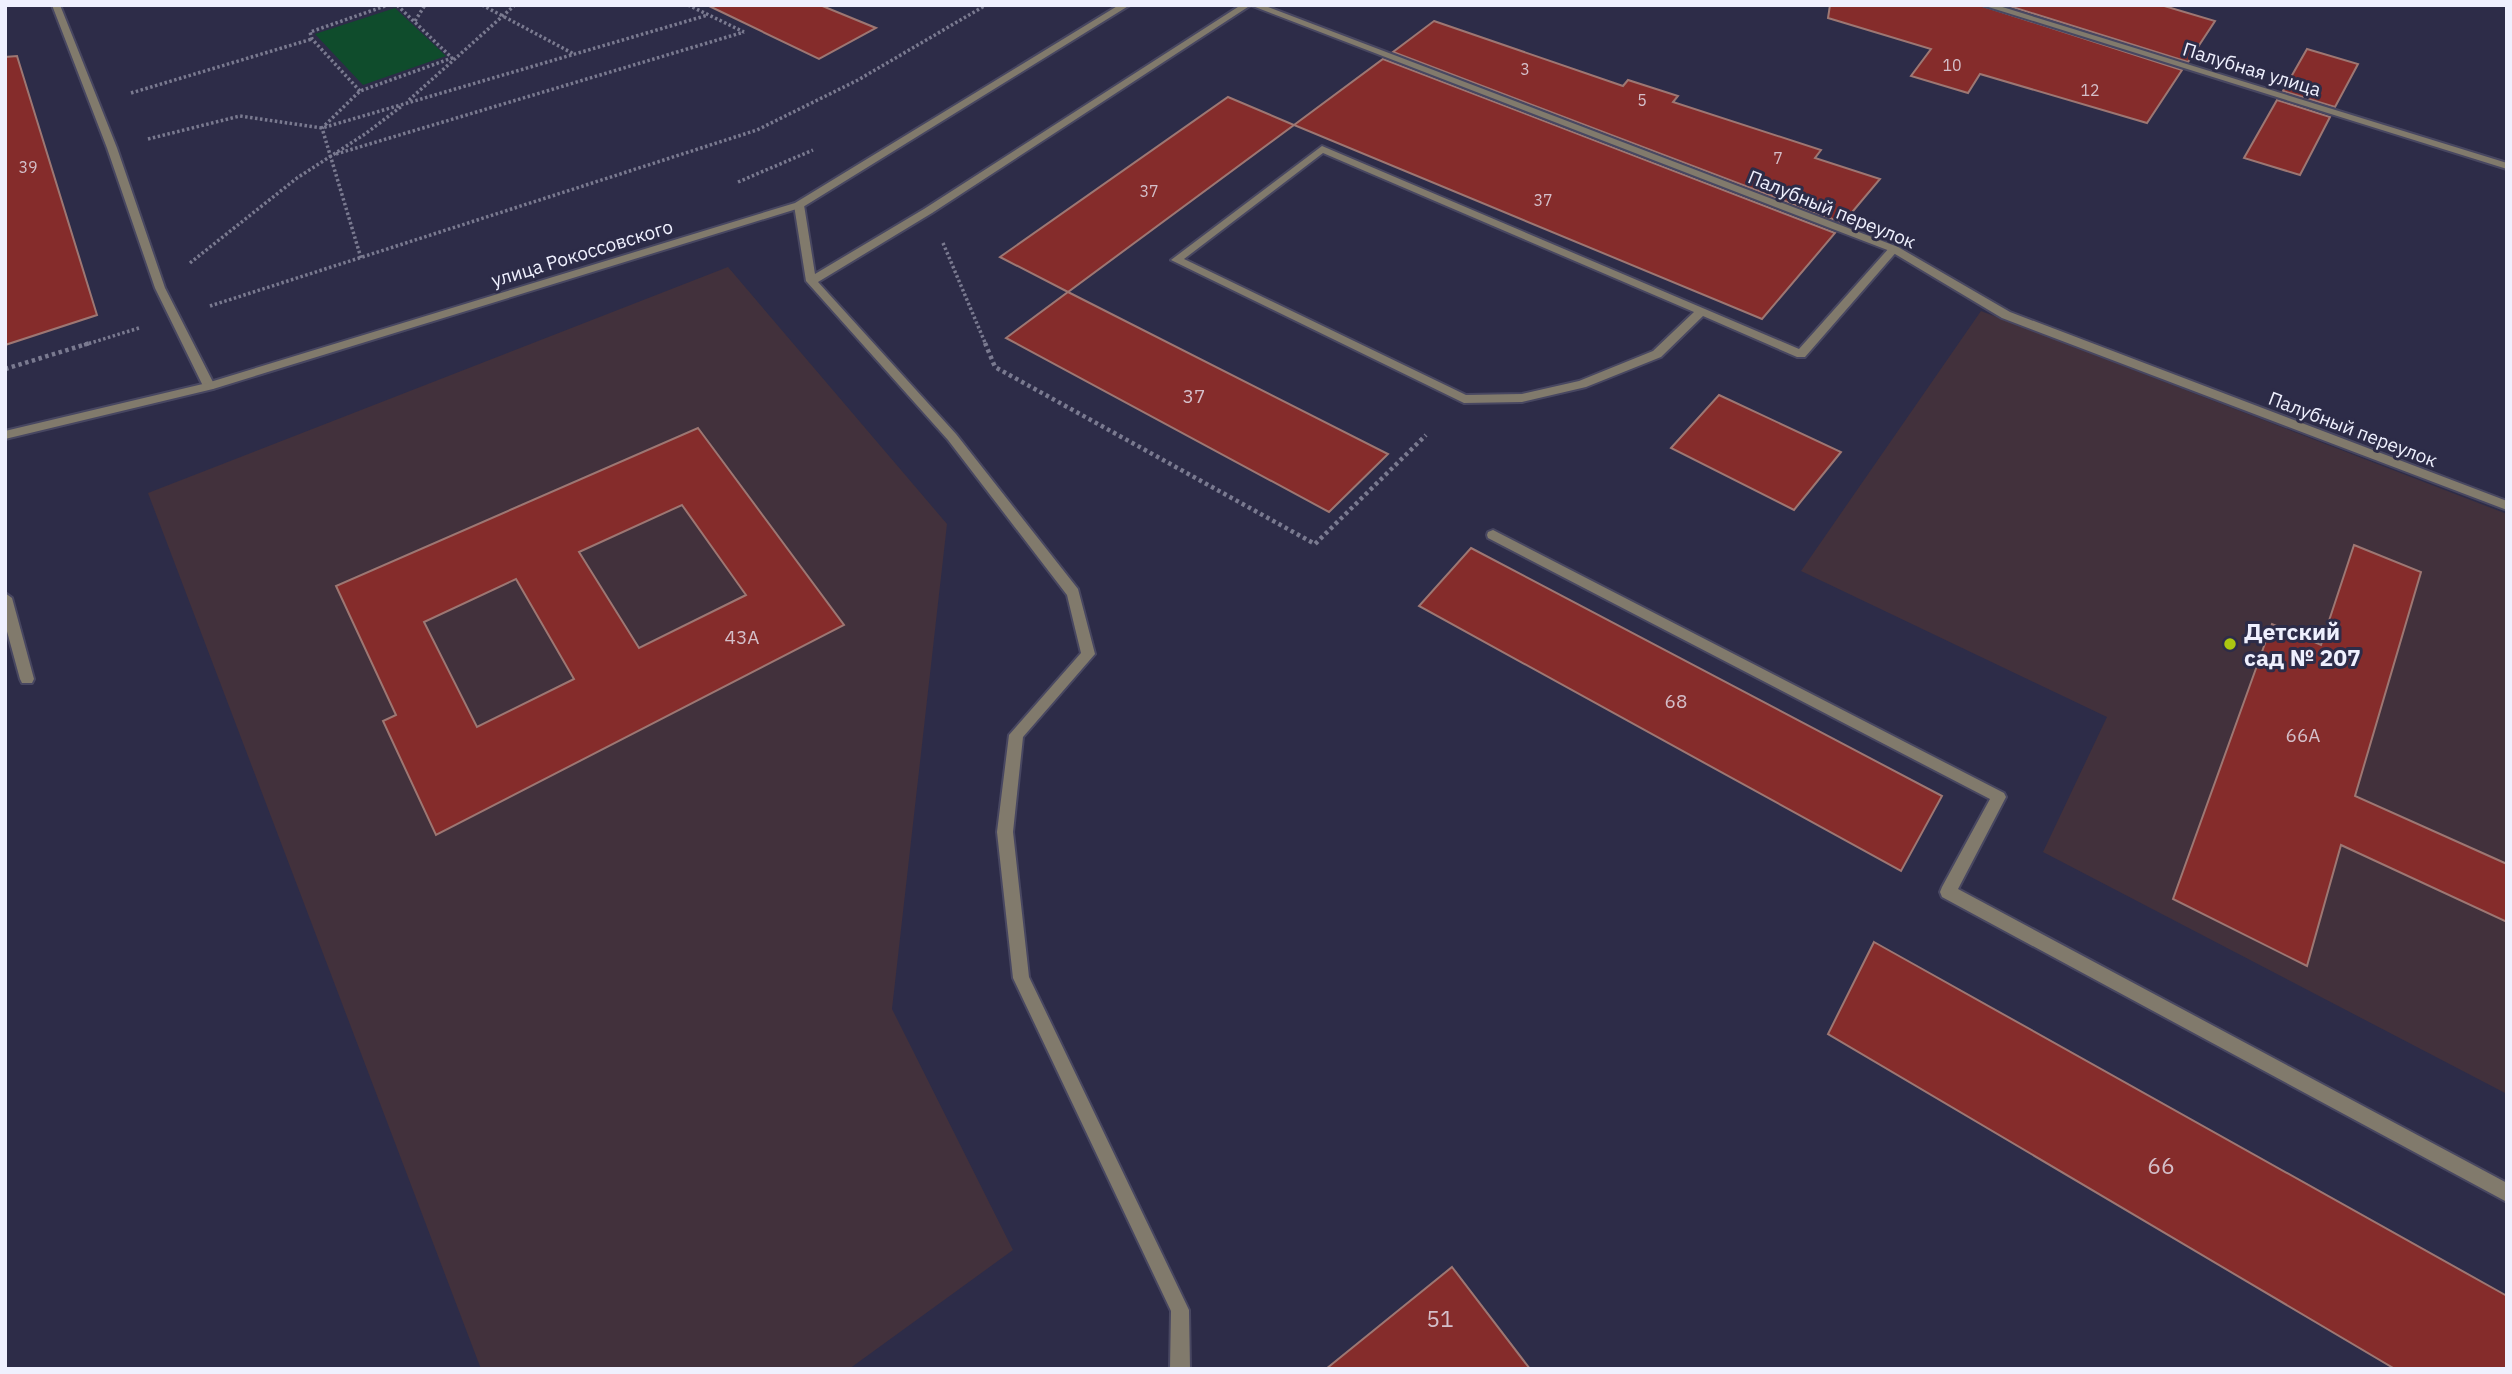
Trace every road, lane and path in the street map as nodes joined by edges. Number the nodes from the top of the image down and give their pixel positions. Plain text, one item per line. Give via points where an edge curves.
1 (56, 5) edge
2 (388, 5) edge
3 (397, 5) edge
4 (425, 5) edge
5 (482, 5) edge
6 (515, 5) edge
7 (688, 5) edge
8 (986, 5) edge
9 (1126, 5) edge
10 (1247, 5) edge
11 (1254, 5) edge
12 (1986, 5) edge
13 (708, 15) junction
14 (503, 16) junction
15 (415, 21) junction
16 (312, 40) junction
17 (573, 54) junction
18 (360, 92) junction
19 (406, 103) junction
20 (94, 104) junction
21 (322, 128) junction
22 (112, 148) junction
23 (814, 149) dead end
24 (330, 156) junction
25 (2507, 166) edge
26 (729, 186) dead end
27 (799, 205) junction
28 (928, 211) junction
29 (1894, 249) junction
30 (361, 258) junction
31 (811, 281) junction
32 (160, 288) junction
33 (1702, 311) junction
34 (175, 318) junction
35 (5, 369) edge
36 (209, 386) junction
37 (5, 435) edge
38 (1426, 435) dead end
39 (2507, 506) edge
40 (1493, 535) dead end
41 (5, 598) edge
42 (27, 679) dead end
43 (2507, 1193) edge
44 (1180, 1369) edge

1 - 20 street
2 - 16 path via 315,29 310,32
3 - 15 path
4 - 15 path
5 - 14 path
6 - 14 path
7 - 13 path
8 - 30 path via 858,80 757,130
9 - 27 street, улица Рокоссовского
10 - 28 street
11 - 29 street, Палубный переулок
12 - 25 street, Палубная улица
13 - 17 path
13 - 24 path via 744,32
14 - 17 path
14 - 19 path
15 - 18 path via 452,58
16 - 18 path
16 - 20 path
17 - 19 path
18 - 21 path
19 - 21 path
19 - 24 path
20 - 22 street
21 - 22 path via 240,116
21 - 24 path
22 - 32 street
23 - 26 path
24 - 30 path
24 - 32 path via 234,225
27 - 31 street
27 - 36 street, улица Рокоссовского
28 - 31 street
28 - 38 path via 995,367 1315,544
29 - 33 street via 1801,355
29 - 39 street, Палубный переулок via 2007,316
30 - 34 path
31 - 44 street via 952,437 1073,593 1088,654 1016,735 1005,832 1021,978 1180,1310
32 - 34 street
33 - 33 street via 1322,149 1176,260 1464,399 1522,398 1582,384 1657,354
34 - 35 path
34 - 36 street
36 - 37 street, улица Рокоссовского
40 - 43 street via 1998,797 1948,892
41 - 42 street

